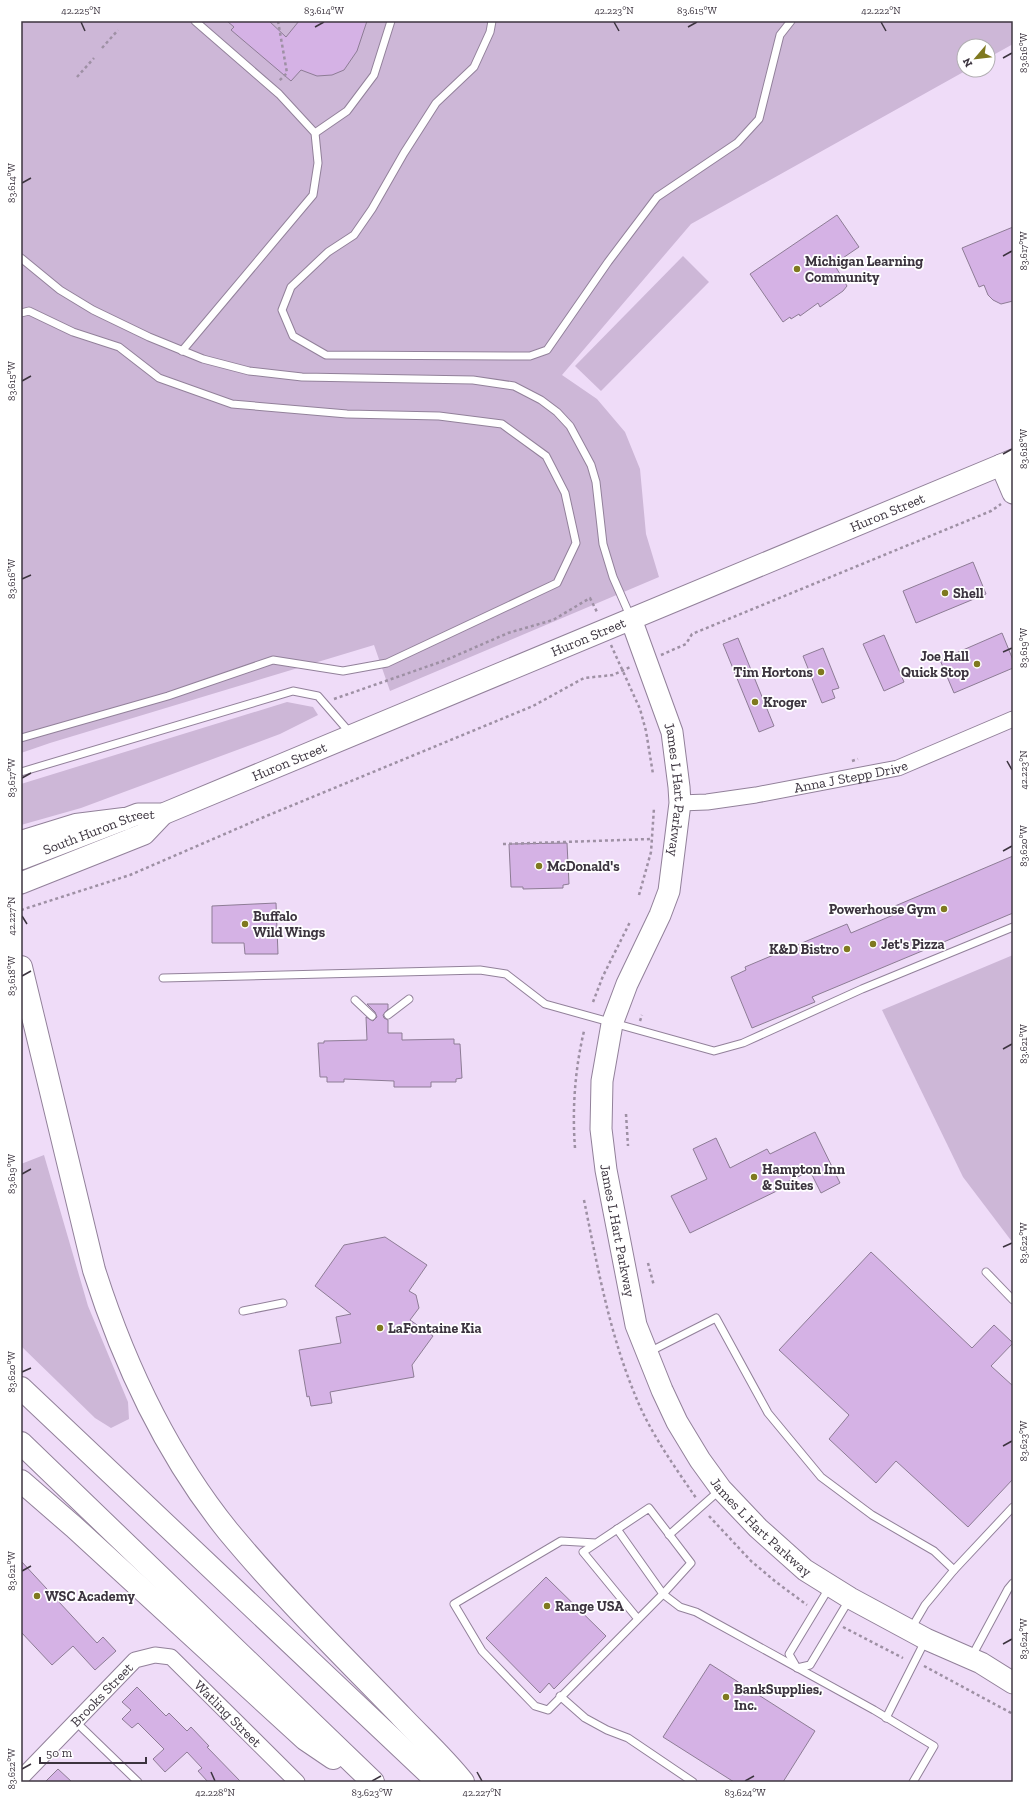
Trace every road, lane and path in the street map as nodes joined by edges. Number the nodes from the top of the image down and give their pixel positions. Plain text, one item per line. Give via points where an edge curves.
1 (195, 21) edge
2 (278, 21) edge
3 (391, 21) edge
4 (492, 21) edge
5 (791, 21) edge
6 (118, 30) dead end
7 (102, 48) dead end
8 (94, 58) dead end
9 (77, 77) dead end
10 (272, 87) junction
11 (315, 133) junction
12 (21, 258) edge
13 (21, 313) edge
14 (182, 351) junction
15 (1007, 463) edge
16 (1006, 499) edge
17 (592, 601) dead end
18 (631, 618) junction
19 (665, 654) dead end
20 (618, 661) dead end
21 (628, 668) dead end
22 (624, 670) junction
23 (324, 702) junction
24 (1013, 719) edge
25 (352, 735) junction
26 (21, 738) edge
27 (21, 772) edge
28 (653, 774) dead end
29 (680, 803) junction
30 (654, 808) dead end
31 (163, 814) junction
32 (124, 819) junction
33 (652, 839) junction
34 (21, 842) edge
35 (503, 844) dead end
36 (21, 859) edge
37 (21, 883) edge
38 (639, 895) dead end
39 (21, 910) edge
40 (630, 922) dead end
41 (1013, 927) edge
42 (21, 966) edge
43 (163, 978) dead end
44 (409, 999) dead end
45 (354, 1000) dead end
46 (593, 1002) dead end
47 (388, 1014) dead end
48 (372, 1016) dead end
49 (612, 1024) junction
50 (584, 1031) dead end
51 (626, 1114) dead end
52 (628, 1146) dead end
53 (575, 1148) dead end
54 (648, 1263) dead end
55 (986, 1272) dead end
56 (654, 1286) dead end
57 (1013, 1300) edge
58 (283, 1303) dead end
59 (242, 1311) dead end
60 (647, 1353) junction
61 (21, 1388) edge
62 (21, 1443) edge
63 (21, 1481) edge
64 (721, 1489) junction
65 (1013, 1507) edge
66 (708, 1516) dead end
67 (617, 1529) junction
68 (669, 1535) junction
69 (596, 1543) junction
70 (954, 1570) junction
71 (1013, 1583) edge
72 (830, 1586) junction
73 (663, 1594) junction
74 (850, 1598) junction
75 (809, 1606) dead end
76 (638, 1619) junction
77 (842, 1627) dead end
78 (918, 1635) junction
79 (155, 1655) joint
80 (903, 1658) dead end
81 (970, 1658) junction
82 (923, 1666) dead end
83 (796, 1668) junction
84 (1013, 1683) edge
85 (560, 1696) junction
86 (1013, 1714) edge
87 (886, 1718) junction
88 (76, 1722) junction
89 (21, 1778) edge
90 (138, 1782) edge
91 (297, 1782) edge
92 (367, 1782) edge
93 (374, 1782) edge
94 (438, 1782) edge
95 (463, 1782) edge
96 (693, 1782) edge
97 (913, 1782) edge

1 - 10 lane
2 - 10 path via 287,74
3 - 11 lane via 374,75 348,111
4 - 5 lane via 490,32 474,68 436,103 354,235 328,252 290,288 282,310 293,336 326,355 530,356 547,350 657,196 737,143 759,119 780,35
6 - 7 path
8 - 9 path
10 - 11 lane
11 - 14 lane via 318,163 313,195
12 - 14 lane via 60,290 93,310
13 - 26 lane via 29,311 73,332 119,347 159,378 232,404 347,414 439,416 502,424 546,456 565,493 576,543 557,583 387,662 343,671 273,660 168,696
14 - 18 lane via 249,371 302,377 473,380 514,386 541,400 570,426 591,465 596,482 603,544 613,577
15 - 16 street
15 - 18 street, Huron Street
16 - 19 path via 991,511 692,634 686,644
17 - 23 path via 590,598 553,620 508,633 446,660
18 - 25 street, Huron Street
18 - 29 street, James L Hart Parkway via 672,732
20 - 22 path
21 - 22 path
22 - 28 path via 640,709
22 - 39 path via 613,676 584,678 533,706 130,875
23 - 25 lane
23 - 27 lane via 318,696 293,691
24 - 29 street, Anna J Stepp Drive via 898,768 756,795
25 - 31 street, Huron Street
29 - 49 street, James L Hart Parkway via 669,890
30 - 33 path
31 - 32 street, South Huron Street via 138,814
31 - 37 street, South Huron Street via 144,834
32 - 34 highway via 76,825
32 - 36 street, South Huron Street
33 - 35 path
33 - 38 path
40 - 46 path
41 - 49 lane via 883,980 743,1043 714,1051
42 - 95 highway via 94,1270 111,1322 148,1406 198,1490 232,1536
43 - 49 lane via 480,970 506,974 545,1004
44 - 47 lane
45 - 48 lane
49 - 60 street, James L Hart Parkway via 602,1081 603,1142 627,1282 636,1325
50 - 53 path via 574,1098
51 - 52 path
54 - 56 path
55 - 57 lane
58 - 59 lane
60 - 64 street, James L Hart Parkway via 677,1422
60 - 70 lane via 716,1318 768,1413 821,1477 872,1515 934,1551
61 - 94 highway
62 - 93 highway
63 - 92 highway via 305,1739
64 - 68 lane
64 - 72 street, James L Hart Parkway via 758,1528 805,1570
65 - 70 lane
66 - 75 path via 752,1561
67 - 68 lane via 649,1508
67 - 69 lane
67 - 73 lane
68 - 73 lane via 691,1563
69 - 76 lane via 583,1552
69 - 85 lane via 560,1541 454,1604 482,1651 535,1706 548,1710
70 - 78 lane via 925,1606
71 - 81 lane
72 - 74 street, James L Hart Parkway
72 - 83 lane via 789,1654
73 - 76 lane
73 - 83 lane via 680,1607 696,1612
74 - 78 street, James L Hart Parkway
74 - 83 lane via 810,1665
76 - 85 lane
77 - 80 path
78 - 81 street, James L Hart Parkway
78 - 87 lane
79 - 88 street, Brooks Street via 135,1660
79 - 91 street, Watling Street via 171,1657
81 - 84 street, James L Hart Parkway
82 - 86 path
83 - 87 lane
85 - 96 lane via 585,1718 628,1738
87 - 97 lane via 934,1746
88 - 89 street, Brooks Street
88 - 90 lane

